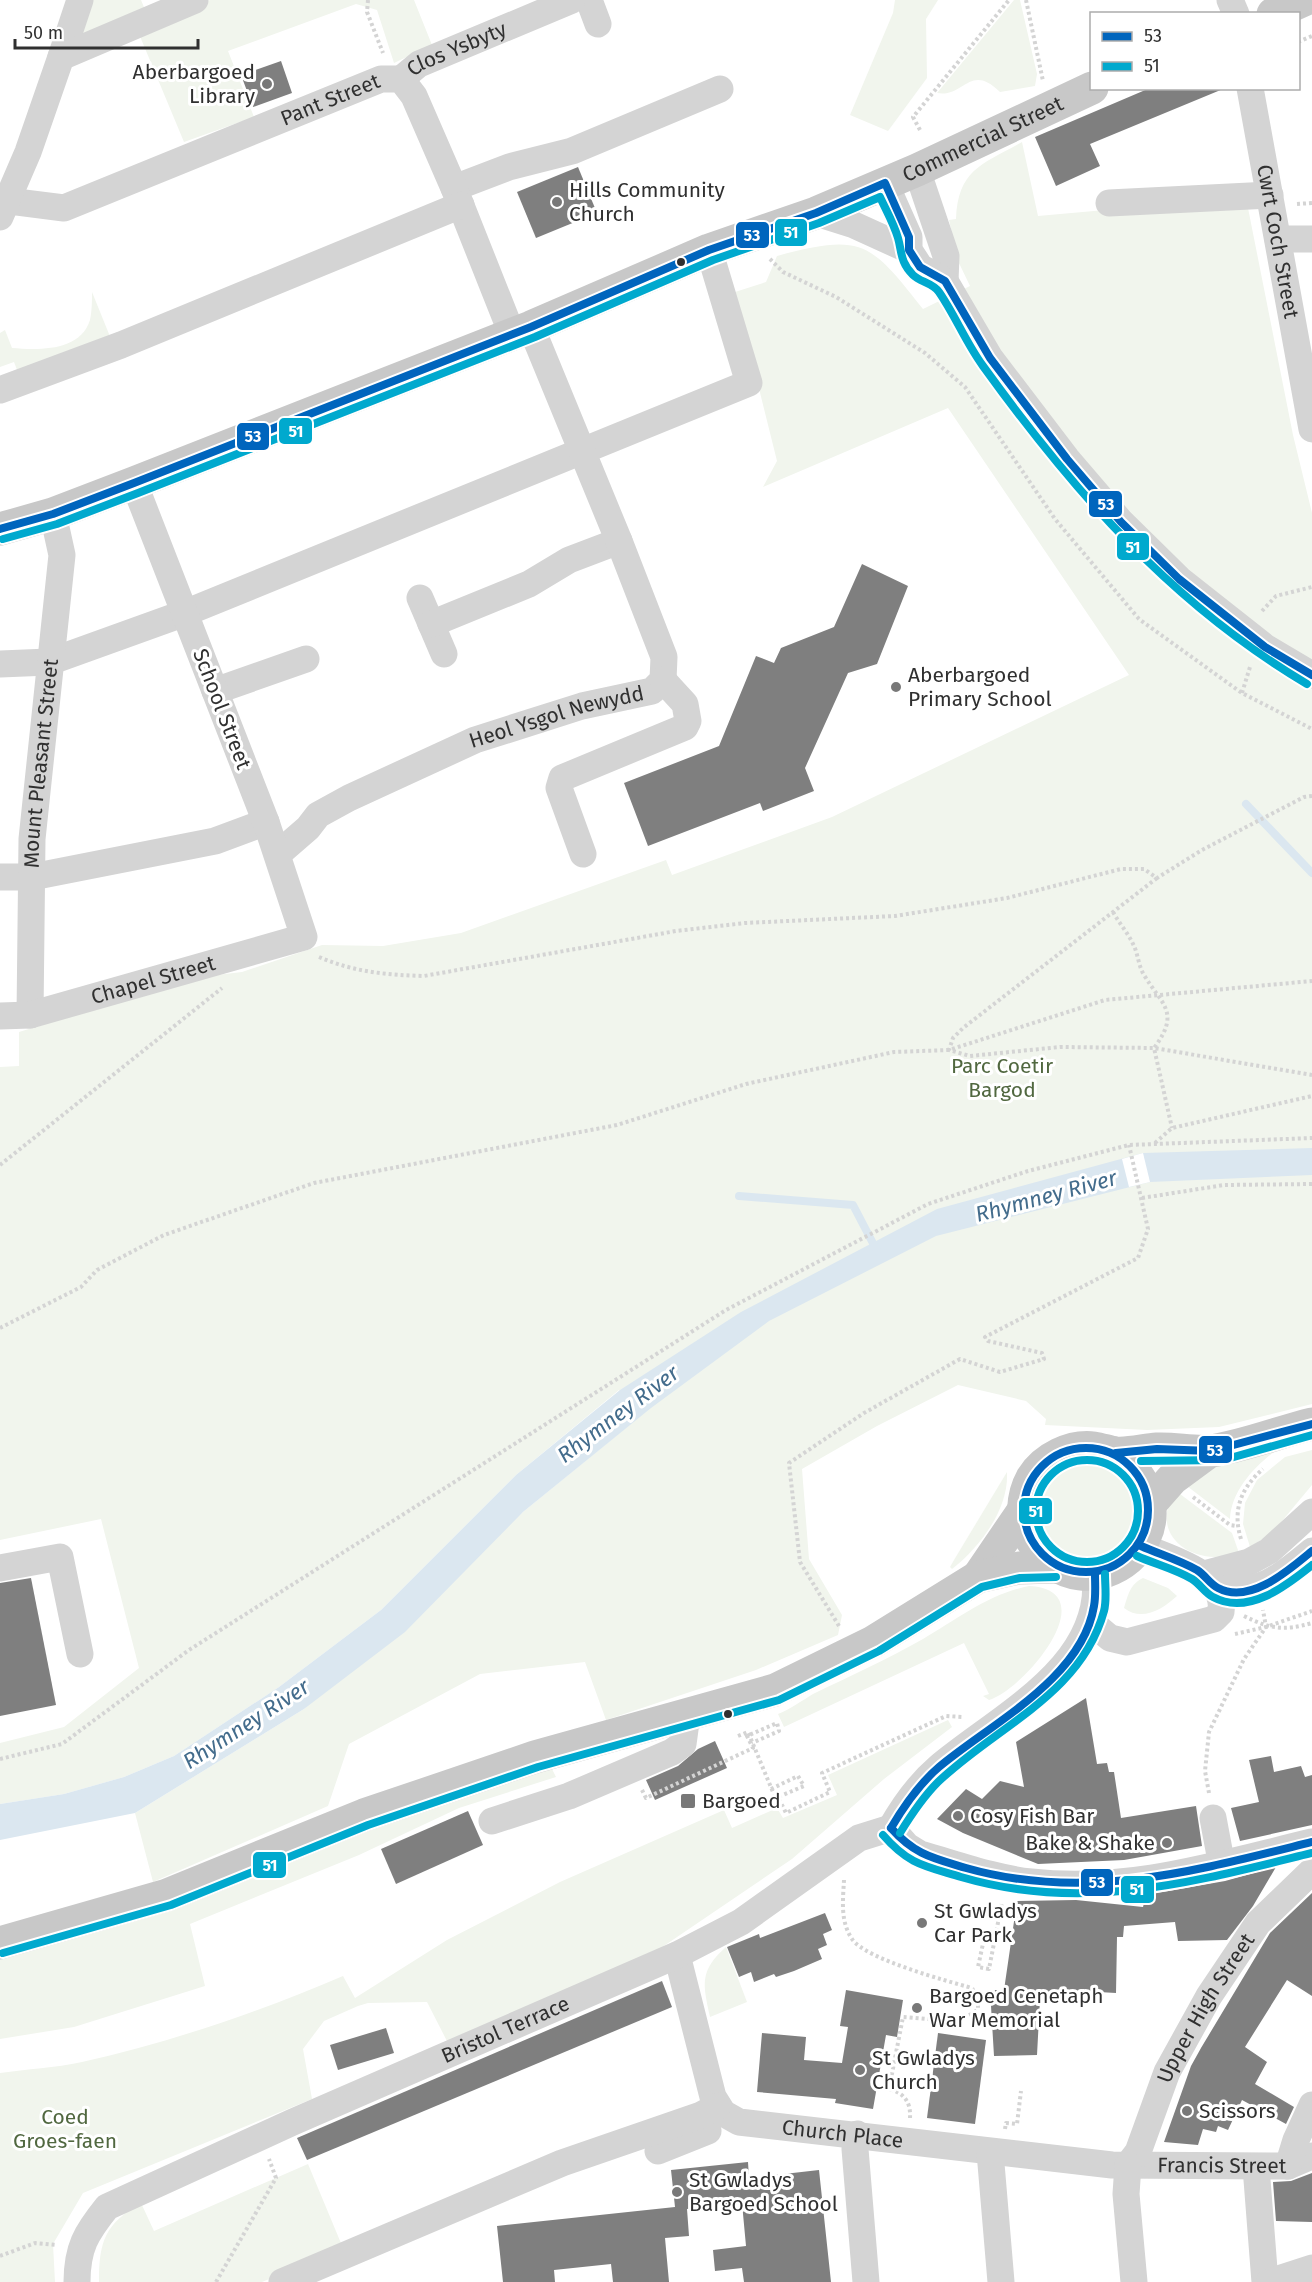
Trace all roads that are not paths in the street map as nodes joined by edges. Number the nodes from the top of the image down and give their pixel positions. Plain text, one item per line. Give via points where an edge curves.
1 (80, 0) edge
2 (195, 0) edge
3 (1304, 0) edge
4 (555, 3) edge
5 (1277, 12) edge
6 (61, 57) junction
7 (401, 79) junction
8 (720, 88) dead end
9 (1090, 89) edge
10 (1250, 90) edge
11 (917, 170) junction
12 (885, 183) junction
13 (1270, 195) junction
14 (457, 197) junction
15 (1109, 203) dead end
16 (2, 207) edge
17 (816, 213) junction
18 (1278, 239) junction
19 (1312, 239) edge
20 (709, 250) junction
21 (909, 250) junction
22 (945, 281) junction
23 (521, 330) junction
24 (0, 390) edge
25 (1309, 400) edge
26 (1312, 429) edge
27 (582, 450) junction
28 (134, 483) junction
29 (53, 514) junction
30 (0, 529) edge
31 (620, 541) junction
32 (420, 598) dead end
33 (185, 613) junction
34 (431, 624) junction
35 (444, 654) dead end
36 (306, 659) dead end
37 (49, 662) junction
38 (0, 664) edge
39 (1312, 675) edge
40 (663, 680) junction
41 (215, 691) junction
42 (266, 822) junction
43 (278, 854) junction
44 (583, 854) dead end
45 (0, 877) edge
46 (32, 877) junction
47 (304, 936) joint
48 (30, 1015) junction
49 (0, 1016) edge
50 (1312, 1424) edge
51 (1210, 1451) junction
52 (1116, 1453) junction
53 (1150, 1504) junction
54 (1023, 1511) junction
55 (1312, 1512) edge
56 (1141, 1546) junction
57 (1312, 1551) edge
58 (1056, 1567) junction
59 (0, 1568) edge
60 (1095, 1574) junction
61 (978, 1577) junction
62 (1211, 1582) junction
63 (1091, 1622) junction
64 (80, 1654) dead end
65 (687, 1715) junction
66 (1213, 1818) road end
67 (492, 1821) dead end
68 (891, 1828) junction
69 (1312, 1842) edge
70 (1222, 1866) junction
71 (1312, 1871) edge
72 (0, 1943) edge
73 (677, 1955) junction
74 (1312, 2105) edge
75 (724, 2112) junction
76 (857, 2134) junction
77 (998, 2141) junction
78 (658, 2151) dead end
79 (1300, 2161) edge
80 (1128, 2165) junction
81 (1256, 2167) junction
82 (1312, 2268) edge
83 (77, 2282) edge
84 (282, 2282) edge
85 (866, 2282) edge
86 (1002, 2282) edge
87 (1134, 2282) edge
88 (1265, 2282) edge
89 (1269, 2282) edge

1 - 6 street
2 - 6 street
3 - 5 main road
4 - 7 street, Clos Ysbyty via 419,64
6 - 16 street via 28,152
7 - 14 street, Pant Street via 414,96
7 - 16 street, Pant Street via 381,79 64,208
8 - 14 street via 572,151 509,167
9 - 11 main road, Commercial Street
10 - 13 street, Cwrt Coch Street
11 - 12 main road, Commercial Street
11 - 22 street via 946,256
12 - 17 main road, Commercial Street
12 - 21 street via 909,237
13 - 15 street
13 - 18 street, Cwrt Coch Street
14 - 23 street, Pant Street
14 - 24 street via 121,345
17 - 20 main road, Commercial Street
17 - 21 street
18 - 19 street
18 - 25 street, Cwrt Coch Street
20 - 23 main road, Commercial Street
20 - 27 street via 749,383
21 - 22 street via 920,267
22 - 39 street via 990,358 1121,522 1179,579 1265,647
23 - 27 street, Heol Ysgol Newydd
23 - 28 main road, Commercial Street
25 - 26 street, Cwrt Coch Street
27 - 31 street, Heol Ysgol Newydd
27 - 33 street
28 - 29 main road, Commercial Street
28 - 33 street, School Street
29 - 30 main road, Commercial Street
29 - 37 street, Mount Pleasant Street via 62,555
31 - 34 street via 569,560 529,584
31 - 40 street, Heol Ysgol Newydd via 664,657
32 - 34 street
33 - 37 street
33 - 41 street, School Street
34 - 35 street
36 - 41 street
37 - 38 street
37 - 46 street, Mount Pleasant Street
40 - 43 street, Heol Ysgol Newydd via 652,692 582,706 475,740 318,815
40 - 44 street via 685,704 685,727 562,778 559,788
41 - 42 street, School Street
42 - 43 street, School Street
42 - 46 street via 215,841
43 - 47 street, School Street
45 - 46 street
46 - 48 street, Mount Pleasant Street
47 - 48 street, Chapel Street
48 - 49 street, Chapel Street
50 - 51 main road
51 - 52 main road via 1159,1449
51 - 53 main road via 1172,1479
52 - 53 main road via 1142,1479
52 - 54 main road via 1083,1448 1053,1457 1032,1478
53 - 56 main road via 1148,1530
54 - 58 main road via 1027,1533 1038,1552
54 - 61 main road
55 - 62 street via 1269,1551
56 - 60 main road via 1121,1565
56 - 62 street
57 - 62 street via 1284,1574 1258,1588 1238,1592
58 - 60 main road
58 - 61 main road via 1019,1568
59 - 64 street via 60,1557
60 - 63 street
61 - 65 main road via 873,1642 824,1667 775,1690
62 - 63 street via 1222,1607 1214,1619 1138,1640 1118,1641
63 - 68 street via 1072,1656 1045,1685 937,1769 909,1798
65 - 67 street via 683,1744 672,1752 569,1796
65 - 72 main road via 535,1757 364,1815 167,1895
66 - 70 street
68 - 70 street via 920,1854 1028,1882 1083,1885
68 - 73 street, Bristol Terrace via 859,1838 741,1922
69 - 70 street
71 - 80 street, Upper High Street via 1258,1923 1209,1996 1167,2072 1138,2152
73 - 75 street
73 - 83 street, Bristol Terrace via 107,2207 80,2248
74 - 79 street via 1296,2140
75 - 76 street, Church Place via 739,2122
75 - 78 street via 706,2132
75 - 84 street via 701,2115 562,2163
76 - 77 street, Church Place
76 - 85 street
77 - 80 street, Church Place
77 - 86 street
79 - 81 street, Francis Street
80 - 81 street, Francis Street
80 - 87 street via 1126,2194
81 - 88 street
82 - 89 street

